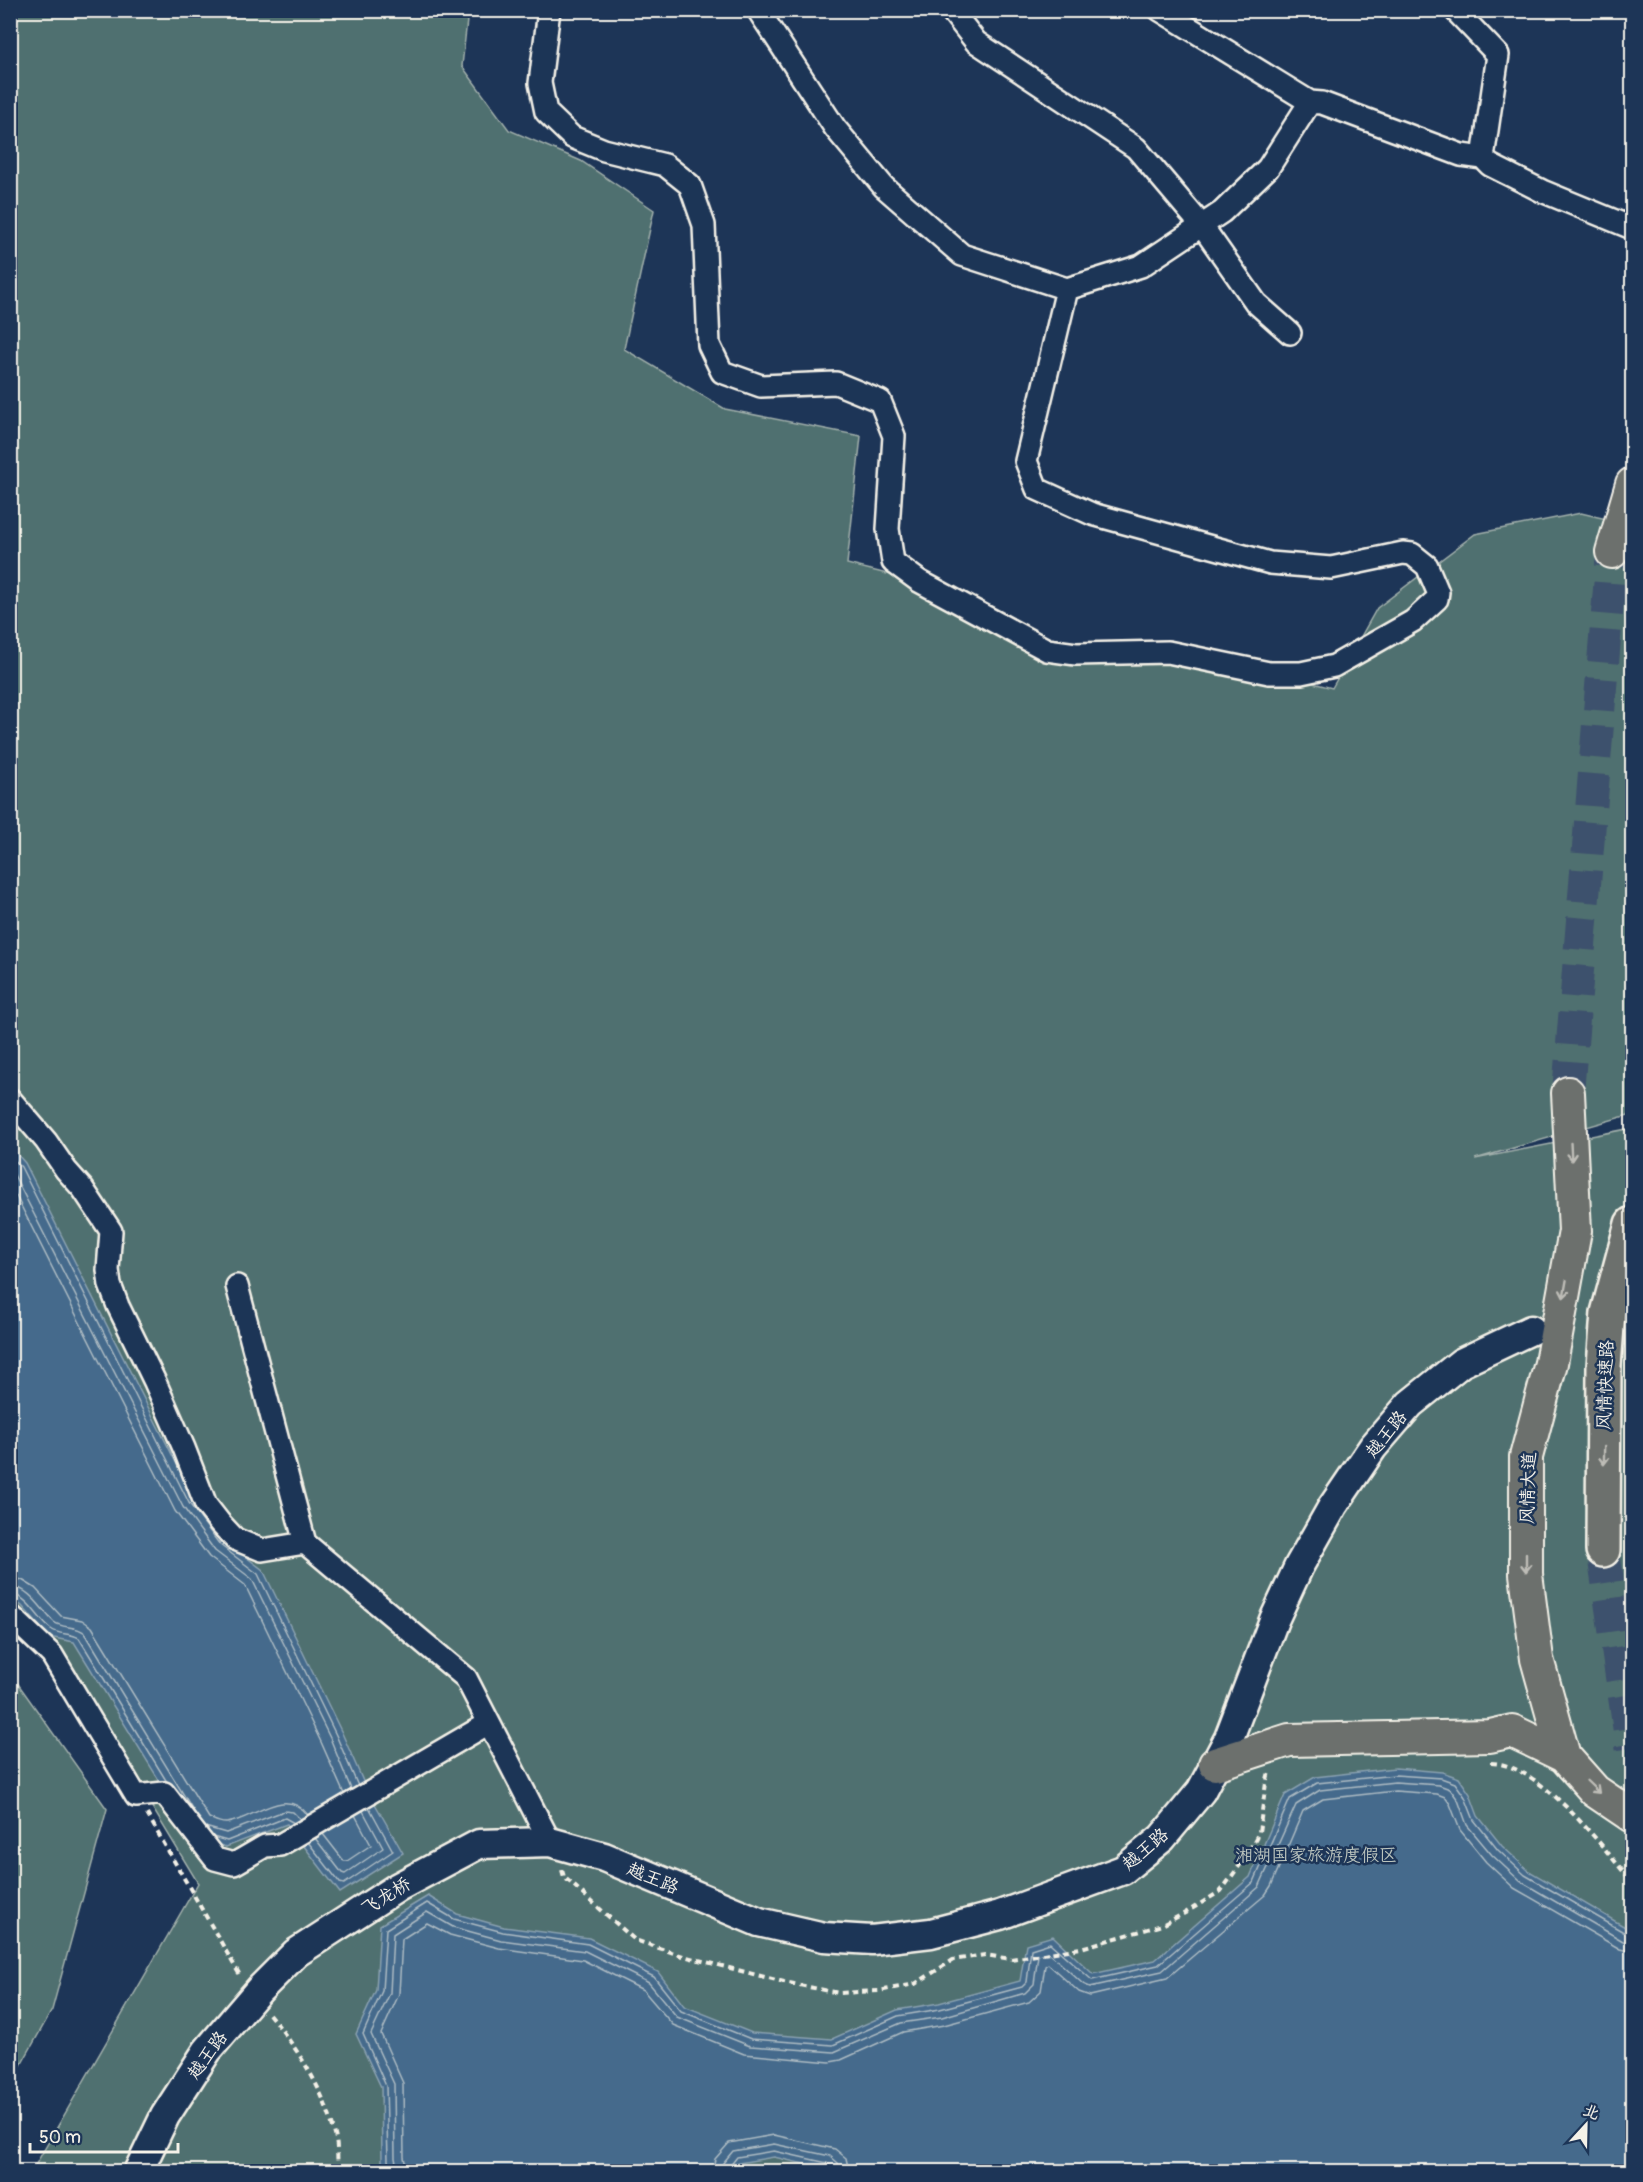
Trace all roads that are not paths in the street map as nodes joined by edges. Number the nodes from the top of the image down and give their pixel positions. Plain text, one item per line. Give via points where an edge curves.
1 (549, 10) edge
2 (758, 10) edge
3 (951, 10) edge
4 (1160, 10) edge
5 (1455, 10) edge
6 (1310, 102) junction
7 (1483, 158) junction
8 (1202, 226) junction
9 (1632, 228) edge
10 (1067, 289) junction
11 (1290, 333) dead end
12 (1632, 484) edge
13 (1612, 552) tunnel mouth
14 (1568, 1093) tunnel mouth
15 (10, 1099) edge
16 (1632, 1224) edge
17 (237, 1287) dead end
18 (1531, 1330) dead end
19 (305, 1543) junction
20 (1603, 1550) tunnel mouth
21 (10, 1615) edge
22 (1537, 1659) junction
23 (489, 1723) junction
24 (1496, 1743) junction
25 (1564, 1756) junction
26 (1215, 1764) junction
27 (1632, 1816) edge
28 (550, 1842) junction
29 (478, 1844) joint
30 (296, 1953) joint
31 (138, 2172) edge

1 - 10 street via 540,83 546,112 572,137 604,150 665,165 690,184 704,225 709,345 722,372 761,386 836,383 880,401 894,436 888,529 893,562 919,581 1047,650 1076,654 1168,652 1269,673 1302,673 1334,666 1413,621 1437,599 1427,566 1413,554 1330,568 1270,563 1092,514 1037,489 1026,461
2 - 10 street via 835,128 884,187 962,255
3 - 8 street via 976,42 1136,148
4 - 6 street
5 - 7 street via 1498,55
6 - 7 street via 1322,102 1461,155
6 - 8 street via 1268,168
7 - 9 street via 1542,191
8 - 10 street via 1141,266
8 - 11 street via 1256,303
12 - 13 main road
14 -> 22 main road, 风情大道 via 1575,1232 1551,1363 1526,1457 1526,1574
15 - 19 street via 83,1189 111,1231 110,1285 206,1505 235,1539 262,1550
16 -> 20 highway, 风情快速路 via 1608,1313
17 - 19 street
18 - 26 main road, 越王路 via 1461,1363 1410,1404 1373,1447 1299,1566
19 - 23 street via 466,1678
21 - 23 street via 52,1655 136,1796 164,1793 215,1859 234,1864 265,1846 280,1845
22 - 24 main road via 1543,1710
22 - 25 main road, 风情大道
23 - 28 street
24 - 25 main road
24 - 26 main road via 1290,1740
25 -> 27 main road, 风情大道 via 1595,1791
26 - 28 main road, 越王路 via 1201,1791 1162,1838 1123,1870 1000,1915 931,1933 872,1940 824,1937 759,1922 604,1857
28 - 29 main road, 越王路
29 - 30 main road, 飞龙桥 via 398,1887
30 - 31 main road, 越王路 via 207,2051 165,2116

